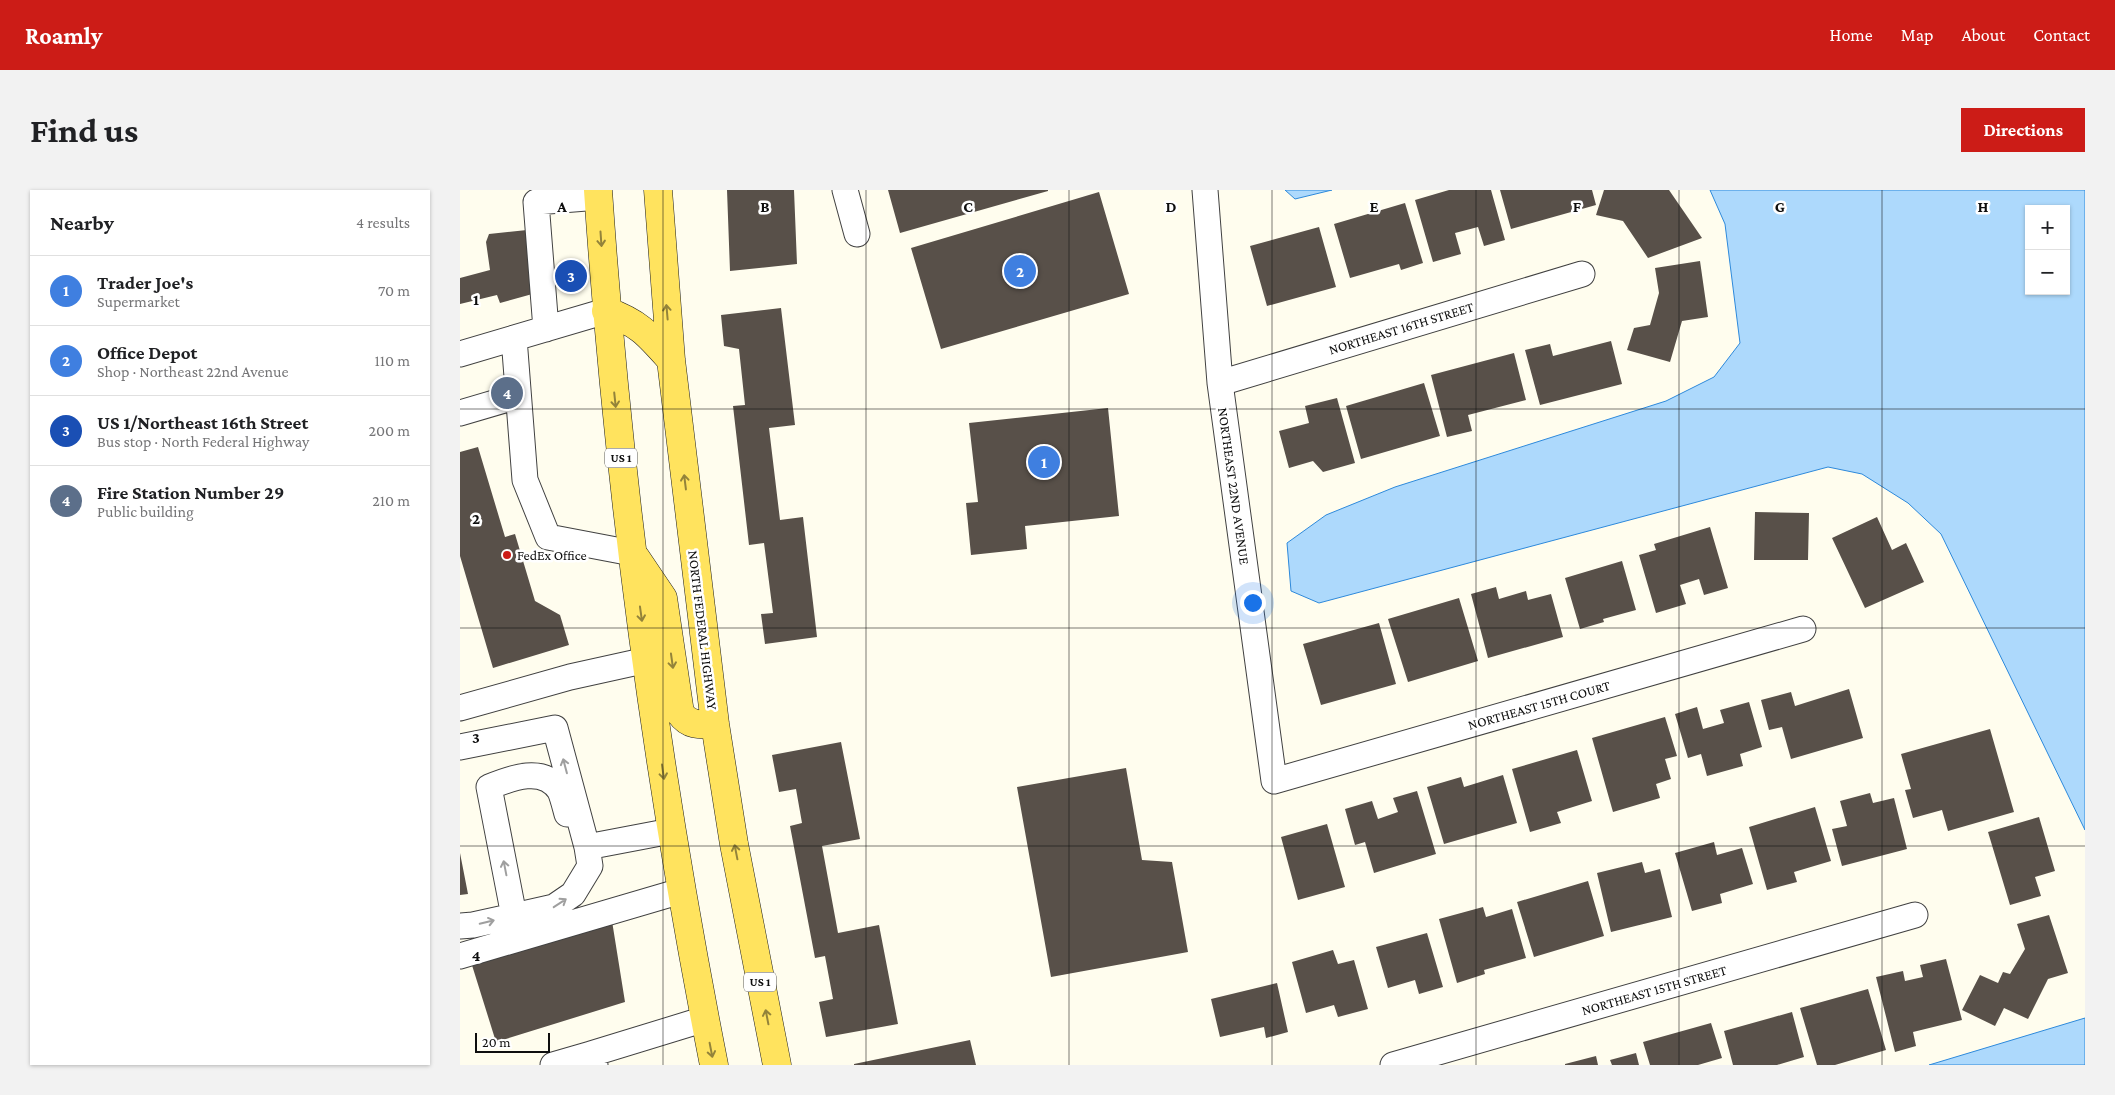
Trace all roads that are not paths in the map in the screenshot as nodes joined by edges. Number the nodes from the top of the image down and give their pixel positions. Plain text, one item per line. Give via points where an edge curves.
1 (658, 190) edge
2 (845, 190) edge
3 (1205, 190) edge
4 (598, 194) edge
5 (857, 234) dead end
6 (1582, 274) dead end
7 (606, 311) junction
8 (546, 329) junction
9 (514, 338) junction
10 (460, 354) edge
11 (671, 360) junction
12 (1220, 383) junction
13 (518, 396) junction
14 (460, 413) edge
15 (632, 553) junction
16 (1803, 629) dead end
17 (647, 660) junction
18 (461, 704) edge
19 (715, 724) junction
20 (460, 746) edge
21 (1274, 781) joint
22 (671, 831) junction
23 (587, 847) junction
24 (681, 891) junction
25 (1915, 915) dead end
26 (514, 916) junction
27 (460, 926) edge
28 (460, 956) edge
29 (705, 1019) junction
30 (593, 1059) edge
31 (553, 1065) edge
32 (714, 1065) edge
33 (777, 1065) edge
34 (1393, 1065) edge

11 -> 1 main road, NORTH FEDERAL HIGHWAY / US 1
2 - 5 street
3 - 12 street, NORTHEAST 22ND AVENUE
4 -> 7 main road, US 1
4 - 8 street via 536,202
6 - 12 street, NORTHEAST 16TH STREET
7 - 8 street
7 - 11 main road via 628,319 648,334
7 -> 15 main road, US 1
8 - 9 street
9 - 10 street
9 - 13 street
19 -> 11 main road, NORTH FEDERAL HIGHWAY / US 1
12 - 21 street, NORTHEAST 22ND AVENUE
13 - 14 street
13 - 15 street via 525,480 548,537
15 -> 17 main road, US 1
15 -> 19 main road via 663,598 680,713 684,720 694,725
16 - 21 street, NORTHEAST 15TH COURT
17 - 18 street
17 -> 22 main road, US 1
33 -> 19 main road, NORTH FEDERAL HIGHWAY / US 1 via 734,844
23 -> 20 street via 556,728
22 - 23 street
22 - 24 main road, US 1
26 -> 23 street via 554,907 573,894 590,866
26 -> 23 street via 489,787 530,775 547,778 560,791 573,834
24 - 28 street
24 - 29 main road, US 1
25 - 34 street, NORTHEAST 15TH STREET
27 -> 26 street
29 - 30 street
29 -> 32 main road, US 1
30 - 31 street

